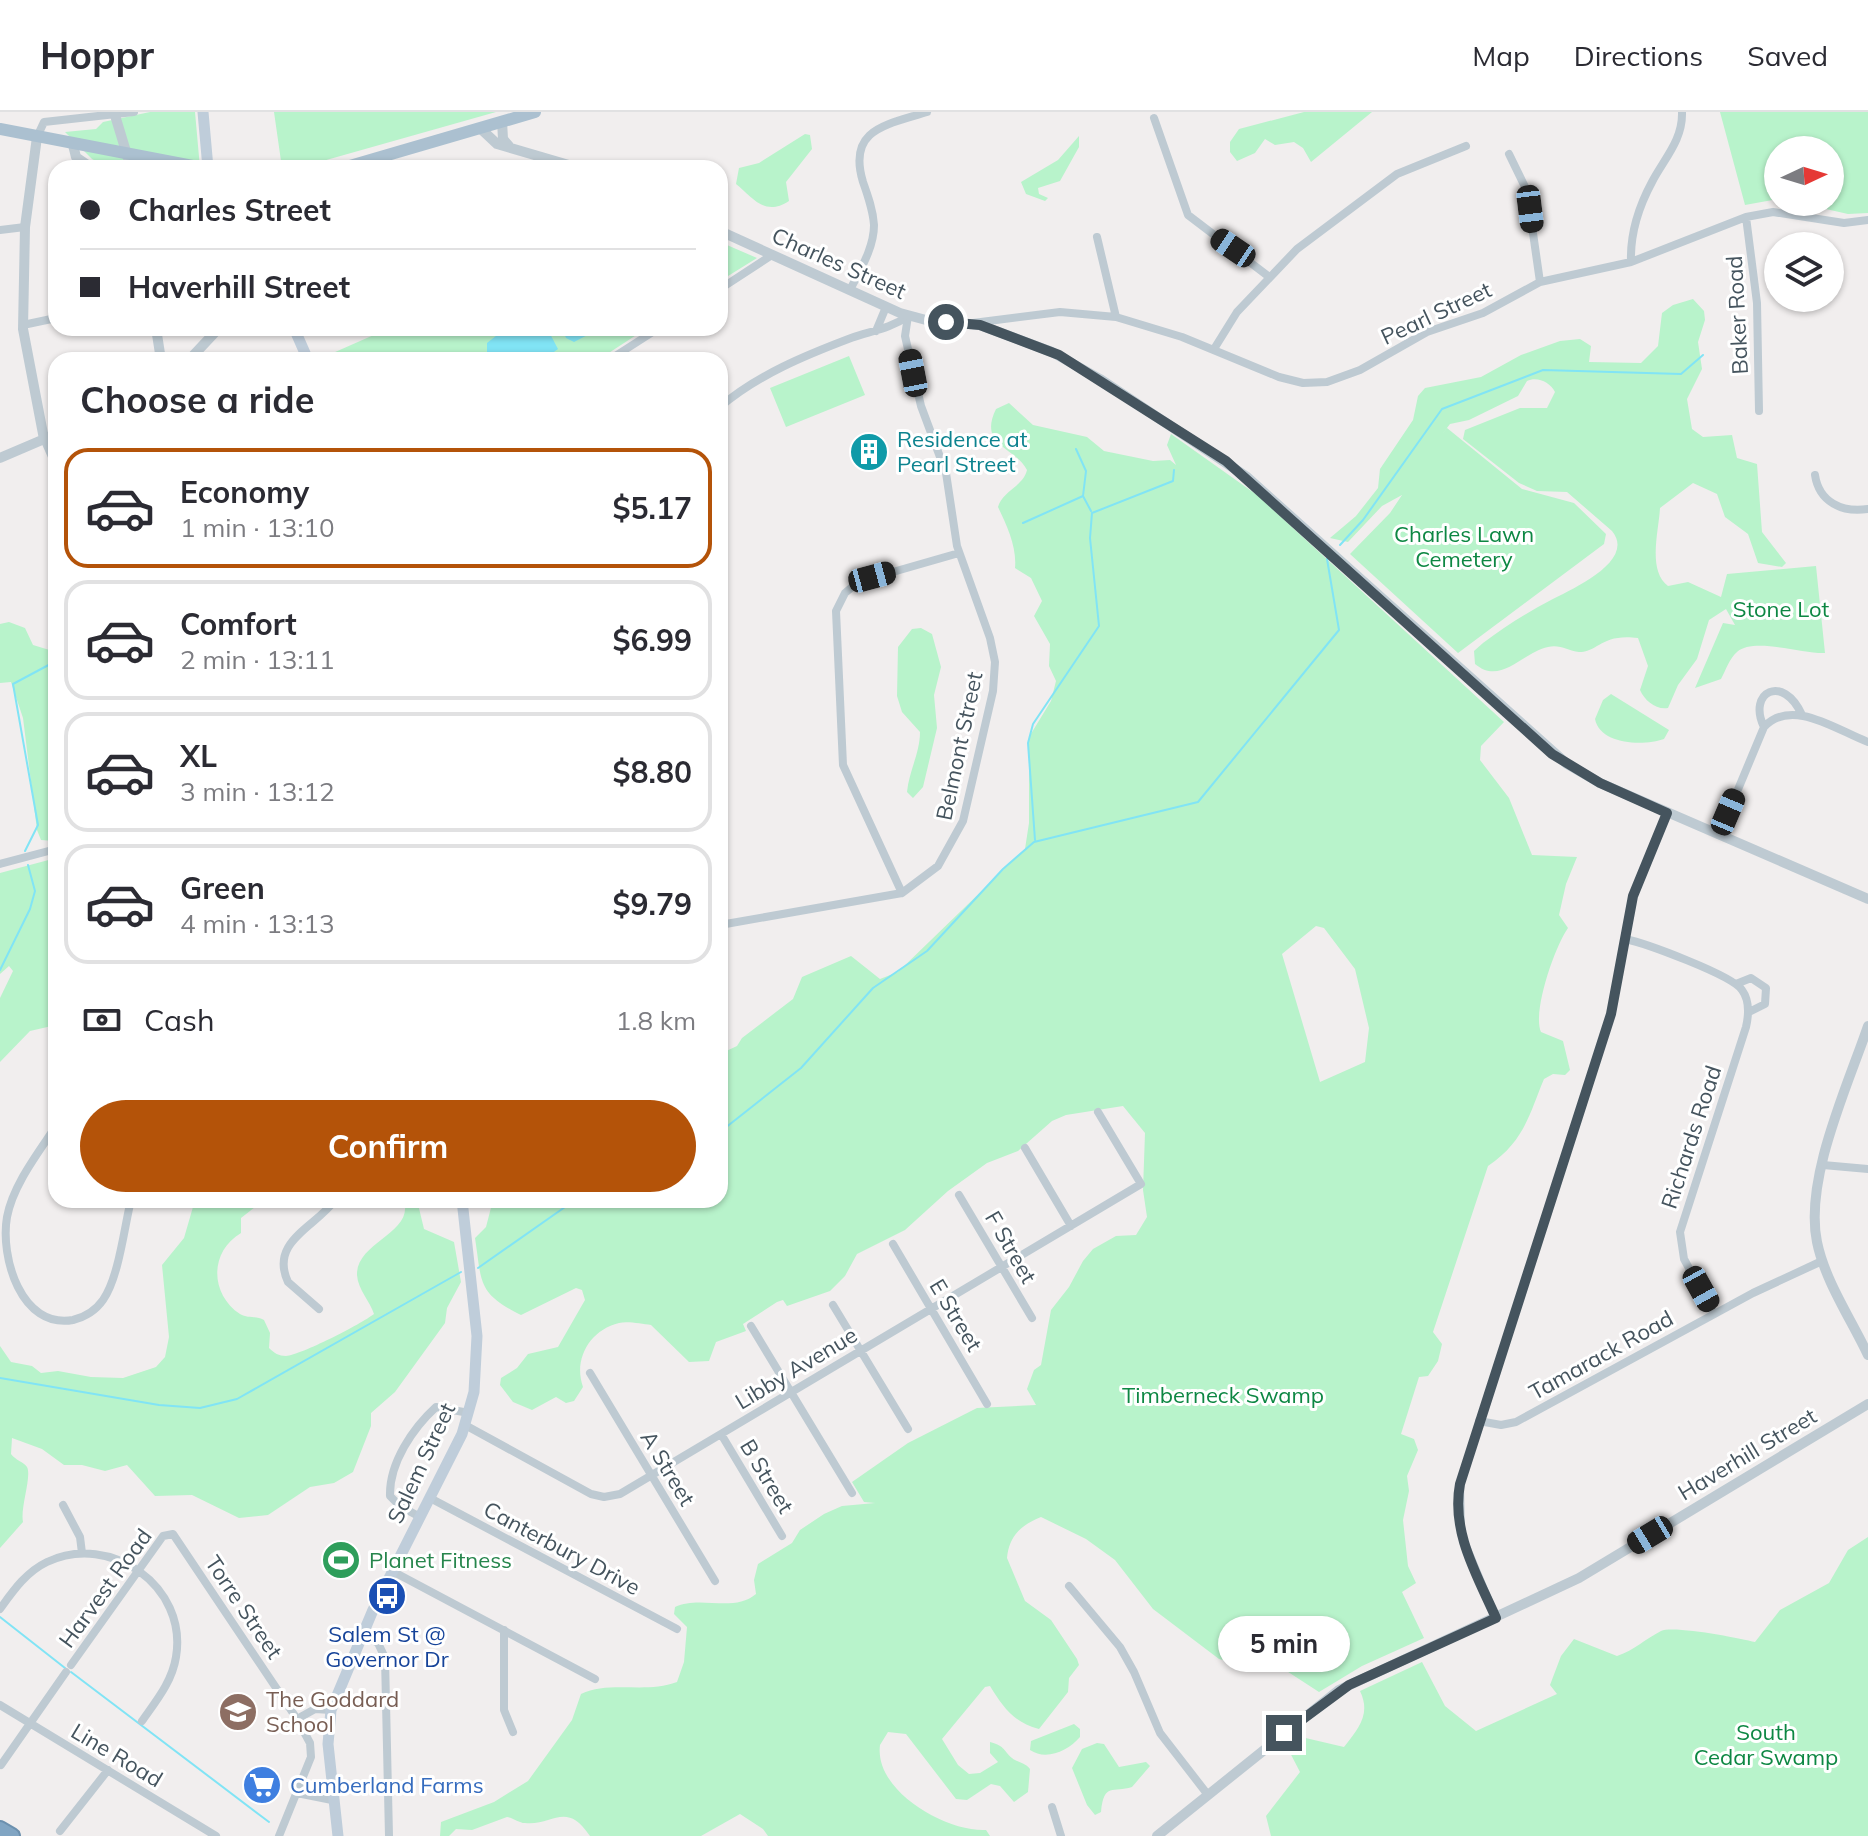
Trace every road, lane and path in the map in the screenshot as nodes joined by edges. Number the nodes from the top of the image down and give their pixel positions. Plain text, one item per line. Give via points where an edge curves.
1 (134, 112) edge
2 (203, 112) edge
3 (535, 112) edge
4 (927, 112) edge
5 (1682, 112) edge
6 (114, 114) edge
7 (1154, 118) dead end
8 (502, 121) junction
9 (480, 128) junction
10 (0, 129) edge
11 (37, 137) junction
12 (73, 145) junction
13 (506, 145) junction
14 (1466, 146) dead end
15 (126, 154) junction
16 (1509, 154) dead end
17 (78, 160) edge
18 (128, 160) edge
19 (160, 160) edge
20 (205, 160) edge
21 (370, 160) edge
22 (554, 160) edge
23 (1746, 217) junction
24 (1868, 220) edge
25 (25, 227) junction
26 (0, 230) edge
27 (728, 235) edge
28 (1097, 237) dead end
29 (772, 255) junction
30 (1631, 262) junction
31 (1268, 276) junction
32 (1540, 282) junction
33 (728, 284) edge
34 (850, 290) junction
35 (886, 307) junction
36 (908, 316) junction
37 (1116, 317) junction
38 (48, 320) edge
39 (971, 323) junction
40 (23, 325) junction
41 (876, 331) junction
42 (212, 336) edge
43 (646, 336) edge
44 (1214, 349) junction
45 (196, 352) edge
46 (622, 352) edge
47 (728, 402) edge
48 (1759, 411) dead end
49 (48, 437) edge
50 (44, 439) junction
51 (48, 448) edge
52 (0, 458) edge
53 (1815, 475) dead end
54 (1868, 509) edge
55 (959, 553) junction
56 (1802, 715) junction
57 (1764, 727) junction
58 (1868, 742) edge
59 (1667, 813) junction
60 (1719, 835) junction
61 (48, 851) edge
62 (0, 853) edge
63 (2, 864) edge
64 (902, 893) junction
65 (1868, 899) edge
66 (728, 924) edge
67 (1625, 939) junction
68 (1736, 984) junction
69 (1749, 1012) junction
70 (1868, 1026) edge
71 (1098, 1112) dead end
72 (48, 1139) edge
73 (1025, 1148) dead end
74 (1823, 1165) junction
75 (1868, 1169) edge
76 (959, 1195) dead end
77 (129, 1208) edge
78 (328, 1208) edge
79 (463, 1208) edge
80 (1071, 1226) junction
81 (893, 1244) dead end
82 (1822, 1261) junction
83 (1002, 1267) junction
84 (833, 1305) dead end
85 (319, 1309) dead end
86 (931, 1309) junction
87 (1714, 1314) junction
88 (1032, 1318) dead end
89 (751, 1326) dead end
90 (861, 1351) junction
91 (1868, 1355) edge
92 (590, 1373) dead end
93 (791, 1392) junction
94 (987, 1404) dead end
95 (1868, 1404) edge
96 (467, 1419) junction
97 (1479, 1421) junction
98 (908, 1429) dead end
99 (721, 1434) junction
100 (651, 1475) junction
101 (852, 1493) dead end
102 (430, 1498) junction
103 (63, 1505) dead end
104 (420, 1517) junction
105 (169, 1533) joint
106 (782, 1536) dead end
107 (82, 1553) junction
108 (140, 1570) junction
109 (392, 1571) junction
110 (715, 1581) dead end
111 (1069, 1586) dead end
112 (0, 1609) edge
113 (1496, 1618) junction
114 (677, 1629) dead end
115 (504, 1630) junction
116 (362, 1634) junction
117 (595, 1679) dead end
118 (0, 1705) edge
119 (331, 1710) junction
120 (297, 1719) junction
121 (142, 1721) dead end
122 (29, 1723) junction
123 (513, 1732) dead end
124 (1, 1765) edge
125 (108, 1770) junction
126 (301, 1783) junction
127 (297, 1793) junction
128 (332, 1794) junction
129 (1208, 1795) junction
130 (1052, 1807) dead end
131 (0, 1829) edge
132 (60, 1831) dead end
133 (336, 1832) edge
134 (12, 1836) edge
135 (216, 1836) edge
136 (279, 1836) edge
137 (389, 1836) edge
138 (1061, 1836) edge
139 (1157, 1836) edge

1 - 6 street
2 - 20 main road
3 - 8 main road
4 - 34 street via 875,130 862,144 859,165 873,214 873,235
5 - 30 street via 1678,138 1637,216
6 - 11 street via 43,122
6 - 15 street
7 - 31 street via 1188,215
8 - 9 main road
8 - 13 street
9 - 13 street
9 - 21 main road
10 - 11 main road
11 - 12 main road
11 - 25 street
12 - 15 main road
12 - 17 street
13 - 22 street
14 - 31 street via 1397,174
15 - 18 street
15 - 19 main road
16 - 32 street via 1527,191
23 - 24 street, Pearl Street via 1773,212 1844,223
23 - 30 street, Pearl Street
23 - 48 street, Baker Road via 1757,303
25 - 26 street
25 - 40 street
27 - 29 street, Charles Street
28 - 37 street
29 - 33 street
29 - 34 street, Charles Street
30 - 32 street, Pearl Street
31 - 44 street
32 - 44 street, Pearl Street via 1330,382 1292,381
34 - 35 street, Charles Street
35 - 36 street, Charles Street
35 - 41 street
36 - 39 street, Charles Street
36 - 41 street
36 - 55 street, Belmont Street via 905,336 927,429 948,481
37 - 39 street, Pearl Street via 1060,312
37 - 44 street, Pearl Street
38 - 40 street
39 - 59 street, Charles Street via 1065,358 1226,461 1552,754
40 - 50 street
41 - 47 street via 788,365
42 - 45 street
43 - 46 street
49 - 50 street
50 - 51 street
50 - 52 street
53 - 54 street via 1827,500
55 - 64 street, Belmont Street via 992,647 993,691 959,831 938,866
55 - 64 street via 858,582 836,611 843,765
56 - 57 street via 1780,716
56 - 57 street via 1791,696 1771,692 1761,702
56 - 58 street
57 - 60 street
59 - 60 street, Charles Street
59 - 67 street via 1633,896
60 - 65 street, Charles Street
61 - 63 street
62 - 63 street
64 - 66 street, Belmont Street
67 - 68 street, Richards Road
67 - 97 street via 1611,1014
68 - 69 street
68 - 69 street, Richards Road via 1751,978 1764,985 1765,1004
69 - 87 street, Richards Road via 1680,1232 1684,1259
70 - 74 street
71 - 80 street, Libby Avenue via 1141,1184
72 - 77 street via 7,1217 12,1272 34,1309 63,1321 97,1308 111,1284
73 - 80 street
74 - 75 street
74 - 82 street via 1815,1224
76 - 83 street, F Street
78 - 85 street via 292,1238 284,1256 288,1282
79 - 96 main road, Salem Street via 478,1352
80 - 83 street, Libby Avenue
81 - 86 street, E Street
82 - 87 street, Tamarack Road
82 - 91 street
83 - 86 street, Libby Avenue
83 - 88 street, F Street
84 - 90 street
86 - 90 street, Libby Avenue
86 - 94 street, E Street
87 - 97 street, Tamarack Road via 1516,1422
89 - 93 street
90 - 93 street, Libby Avenue
90 - 98 street
92 - 100 street, A Street
93 - 99 street, Libby Avenue
93 - 101 street
95 - 113 street, Haverhill Street via 1596,1568
96 - 100 street, Libby Avenue via 598,1496 617,1495
96 - 102 main road, Salem Street
96 - 104 street via 436,1407 403,1451 390,1496
97 - 113 street via 1461,1479 1458,1510 1467,1552
99 - 100 street, Libby Avenue
99 - 106 street, B Street
100 - 110 street, A Street
102 - 104 main road, Salem Street
102 - 114 street, Canterbury Drive
103 - 107 street via 80,1537
104 - 109 main road, Salem Street
105 - 108 street, Harvest Road
105 - 120 street, Torre Street
107 - 108 street via 114,1558
107 - 112 street via 36,1568
108 - 121 street via 170,1608 178,1643 169,1680
108 - 122 street, Harvest Road
109 - 115 street
109 - 116 main road, Salem Street
111 - 129 street via 1120,1647 1160,1733
113 - 129 street, Haverhill Street via 1339,1690
115 - 117 street
115 - 123 street via 504,1708
116 - 119 main road, Salem Street
116 - 137 street via 377,1641 385,1658
118 - 122 street, Line Road
119 - 120 street via 315,1709
119 - 128 main road, Salem Street
120 - 126 street, Torre Street via 311,1748
122 - 124 street, Harvest Road
122 - 125 street, Line Road
125 - 132 street
125 - 135 street, Line Road
126 - 127 street, Torre Street
126 - 128 street
127 - 128 street
127 - 136 street, Torre Street
128 - 133 main road, Salem Street
129 - 139 street, Haverhill Street
130 - 138 street
131 - 134 highway

